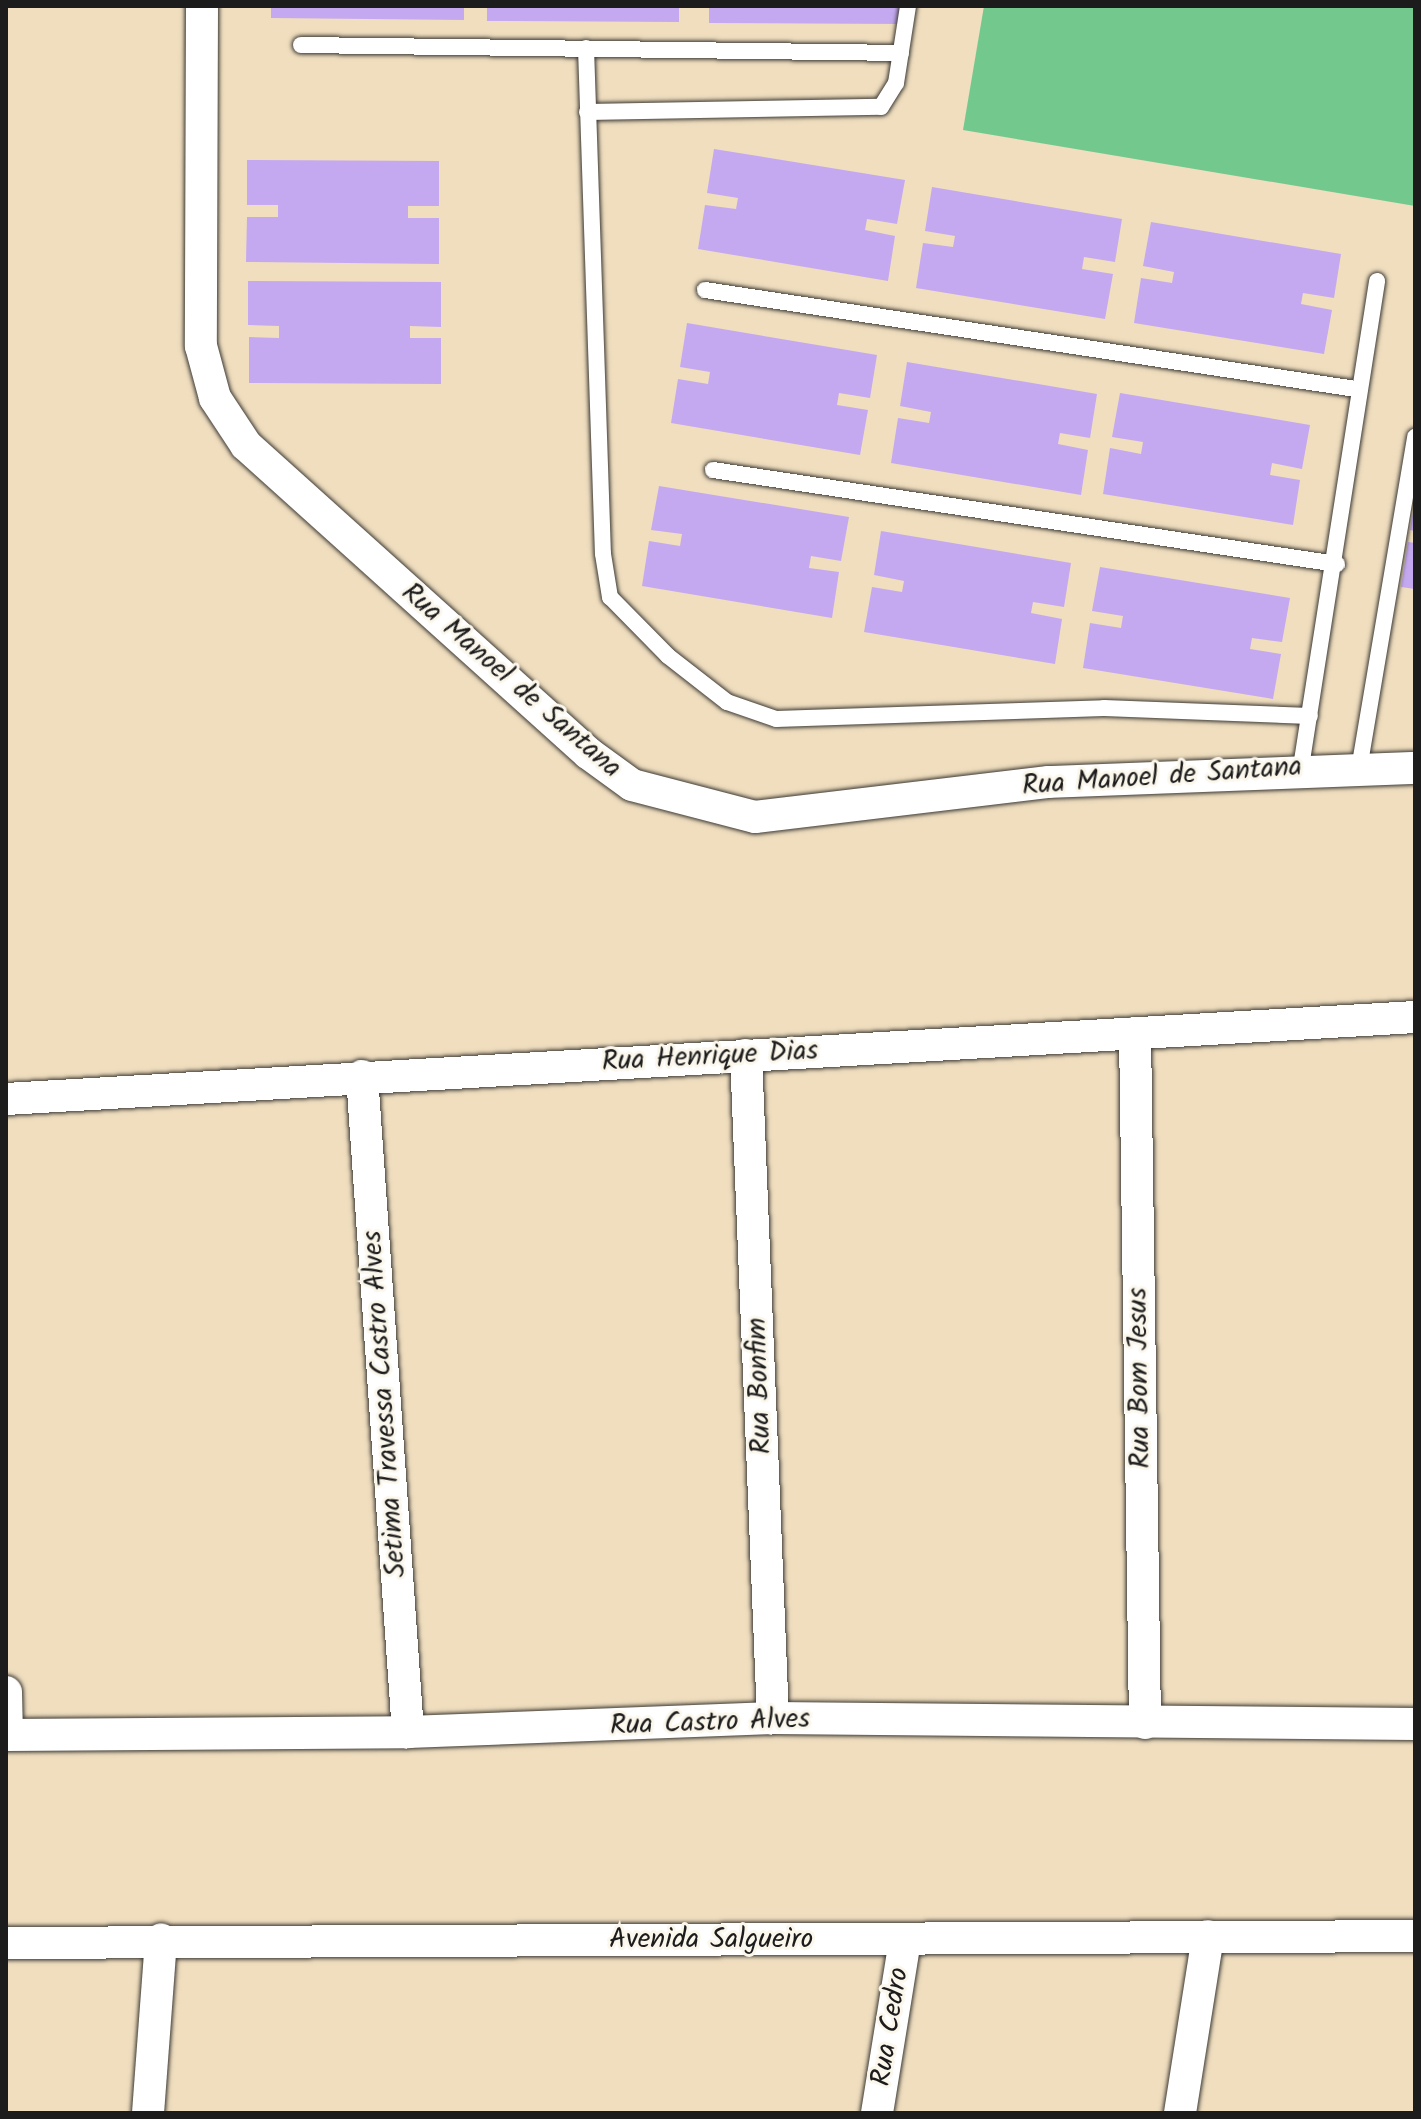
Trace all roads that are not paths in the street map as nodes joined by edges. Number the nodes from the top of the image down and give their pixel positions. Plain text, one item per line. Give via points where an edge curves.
1 (202, 6) edge
2 (908, 6) edge
3 (301, 45) dead end
4 (586, 48) junction
5 (901, 53) junction
6 (587, 112) junction
7 (1377, 281) dead end
8 (705, 290) dead end
9 (1356, 389) junction
10 (1415, 437) edge
11 (713, 470) dead end
12 (1337, 564) junction
13 (1310, 716) junction
14 (1301, 767) junction
15 (1415, 768) edge
16 (1359, 769) junction
17 (1415, 1017) edge
18 (1135, 1033) junction
19 (746, 1055) junction
20 (362, 1076) junction
21 (6, 1099) edge
22 (6, 1692) edge
23 (773, 1718) junction
24 (1145, 1723) junction
25 (1415, 1724) edge
26 (408, 1732) junction
27 (7, 1735) edge
28 (1208, 1936) junction
29 (1415, 1936) edge
30 (161, 1939) junction
31 (905, 1941) junction
32 (6, 1943) edge
33 (148, 2113) edge
34 (877, 2113) edge
35 (1180, 2113) edge

1 - 14 street, Rua Manoel de Santana via 200,318 215,398 246,445 632,785 755,817 1049,782
2 - 5 lane
3 - 4 lane
4 - 5 lane
4 - 6 lane
5 - 6 lane via 890,96 868,109
6 - 13 lane via 603,554 610,597 668,656 727,702 776,719 1104,708
7 - 9 lane
8 - 9 lane
9 - 12 lane
10 - 16 lane
11 - 12 lane
12 - 13 lane
13 - 14 lane
14 - 16 street, Rua Manoel de Santana
15 - 16 street, Rua Manoel de Santana
17 - 18 street, Rua Henrique Dias
18 - 19 street, Rua Henrique Dias
18 - 24 street, Rua Bom Jesus
19 - 20 street, Rua Henrique Dias
19 - 23 street, Rua Bonfim
20 - 21 street, Rua Henrique Dias
20 - 26 street, Setima Travessa Castro Alves
22 - 27 street
23 - 24 street, Rua Castro Alves
23 - 26 street, Rua Castro Alves
24 - 25 street, Rua Castro Alves
26 - 27 street, Rua Castro Alves
28 - 29 street, Avenida Salgueiro
28 - 31 street, Avenida Salgueiro
28 - 35 street
30 - 31 street, Avenida Salgueiro
30 - 32 street, Avenida Salgueiro
30 - 33 street
31 - 34 street, Rua Cedro

